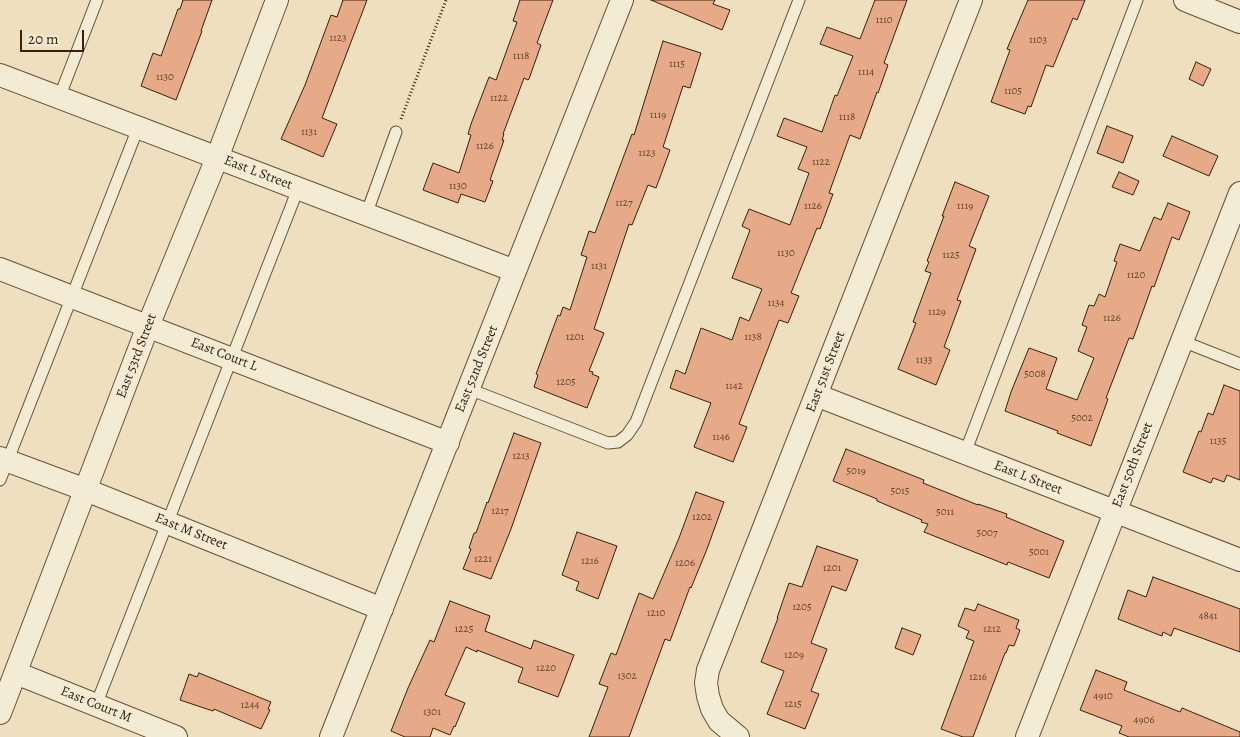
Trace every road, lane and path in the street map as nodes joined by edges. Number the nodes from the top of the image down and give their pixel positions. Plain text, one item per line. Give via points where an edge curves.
1 (97, 0) edge
2 (277, 0) edge
3 (446, 0) edge
4 (622, 0) edge
5 (799, 0) edge
6 (971, 0) edge
7 (1138, 0) edge
8 (1185, 0) edge
9 (1240, 22) edge
10 (0, 75) edge
11 (59, 98) junction
12 (138, 128) junction
13 (396, 132) joint
14 (217, 158) junction
15 (298, 188) junction
16 (1240, 193) edge
17 (366, 215) junction
18 (0, 268) edge
19 (515, 271) junction
20 (72, 296) junction
21 (148, 326) junction
22 (1182, 341) junction
23 (232, 358) junction
24 (1240, 364) edge
25 (469, 388) junction
26 (816, 395) junction
27 (448, 443) junction
28 (965, 453) junction
29 (3, 466) edge
30 (86, 490) junction
31 (1115, 512) junction
32 (168, 522) junction
33 (1240, 560) edge
34 (382, 609) junction
35 (16, 673) junction
36 (96, 705) junction
37 (0, 713) edge
38 (176, 737) edge
39 (331, 737) edge
40 (738, 737) edge
41 (1026, 737) edge

1 - 11 lane
2 - 14 street, East 53rd Street
3 - 13 path
4 - 19 street, East 52nd Street
5 - 25 lane via 640,413 627,435 618,442 608,443
6 - 26 street, East 51st Street
7 - 28 lane
8 - 9 street
10 - 11 street, East L Street
11 - 12 street, East L Street
12 - 14 street, East L Street
12 - 20 lane
13 - 17 lane
14 - 15 street, East L Street
14 - 21 street, East 53rd Street
15 - 17 street, East L Street
15 - 23 lane
16 - 22 street, East 50th Street
17 - 19 street, East L Street
18 - 20 street, East Court L
19 - 25 street, East 52nd Street
20 - 21 street, East Court L
20 - 29 lane
21 - 23 street, East Court L
21 - 30 street, East 53rd Street
22 - 24 lane
22 - 31 street, East 50th Street
23 - 27 street, East Court L
23 - 32 lane
25 - 27 street, East 52nd Street
26 - 28 street, East L Street
26 - 40 street, East 51st Street via 708,670 706,683 712,710 719,721
27 - 34 street, East 52nd Street
28 - 31 street, East L Street
29 - 30 street, East M Street
30 - 32 street, East M Street
30 - 35 street, East 53rd Street
31 - 33 street, East L Street
31 - 41 street, East 50th Street
32 - 34 street, East M Street
32 - 36 lane
34 - 39 street, East 52nd Street
35 - 36 street, East Court M
35 - 37 street, East 53rd Street
36 - 38 street, East Court M

